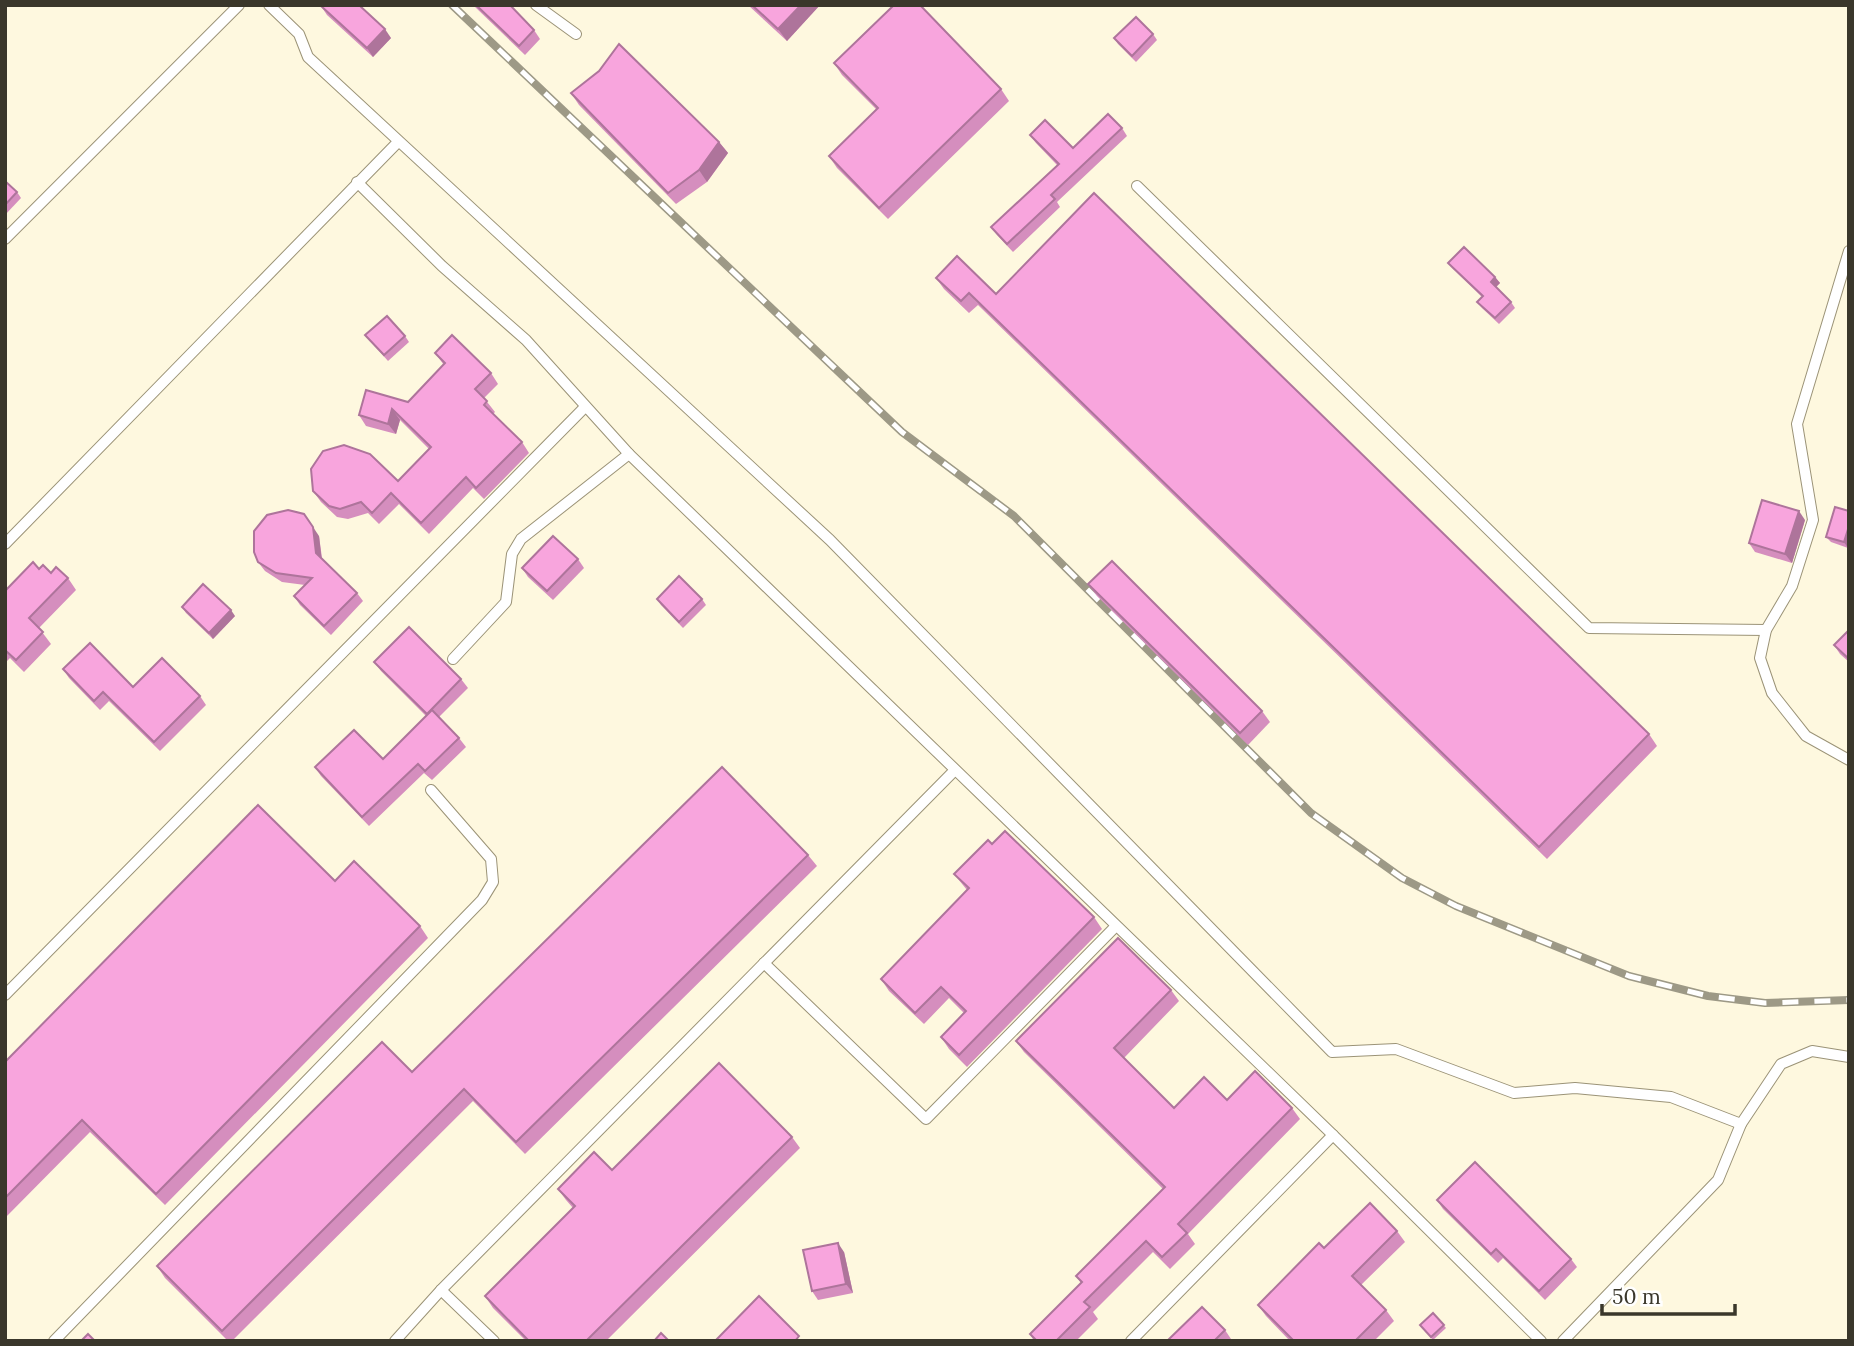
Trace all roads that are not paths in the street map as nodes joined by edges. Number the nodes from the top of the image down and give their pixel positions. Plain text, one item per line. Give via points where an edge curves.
1 (239, 5) edge
2 (269, 5) edge
3 (536, 5) edge
4 (576, 34) dead end
5 (398, 142) junction
6 (356, 182) junction
7 (1137, 186) dead end
8 (5, 239) edge
9 (1849, 251) edge
10 (585, 407) junction
11 (629, 454) junction
12 (5, 544) edge
13 (1766, 630) junction
14 (453, 659) dead end
15 (1849, 760) edge
16 (954, 771) junction
17 (431, 790) dead end
18 (1116, 926) junction
19 (764, 963) junction
20 (5, 995) edge
21 (1849, 1057) edge
22 (1741, 1124) junction
23 (1333, 1135) junction
24 (441, 1290) junction
25 (54, 1341) edge
26 (395, 1341) edge
27 (494, 1341) edge
28 (1131, 1341) edge
29 (1541, 1341) edge
30 (1563, 1341) edge

1 - 8 lane
2 - 5 lane via 299,34 308,57
3 - 4 lane
5 - 6 lane
5 - 22 lane via 830,540 1332,1052 1396,1049 1514,1093 1575,1088 1671,1097
6 - 10 lane via 526,340
6 - 12 lane
7 - 13 lane via 1589,628
9 - 13 lane via 1797,424 1813,520 1791,586
10 - 11 lane
10 - 20 lane
11 - 14 lane via 521,539 512,554 506,603
11 - 16 lane
13 - 15 lane via 1760,658 1772,693 1806,736
16 - 18 lane
16 - 19 lane
17 - 25 lane via 491,859 493,882 482,900
18 - 19 lane via 926,1119
18 - 23 lane
19 - 24 lane
21 - 22 lane via 1812,1051 1781,1064
22 - 30 lane via 1718,1180
23 - 28 lane
23 - 29 lane
24 - 26 lane
24 - 27 lane

